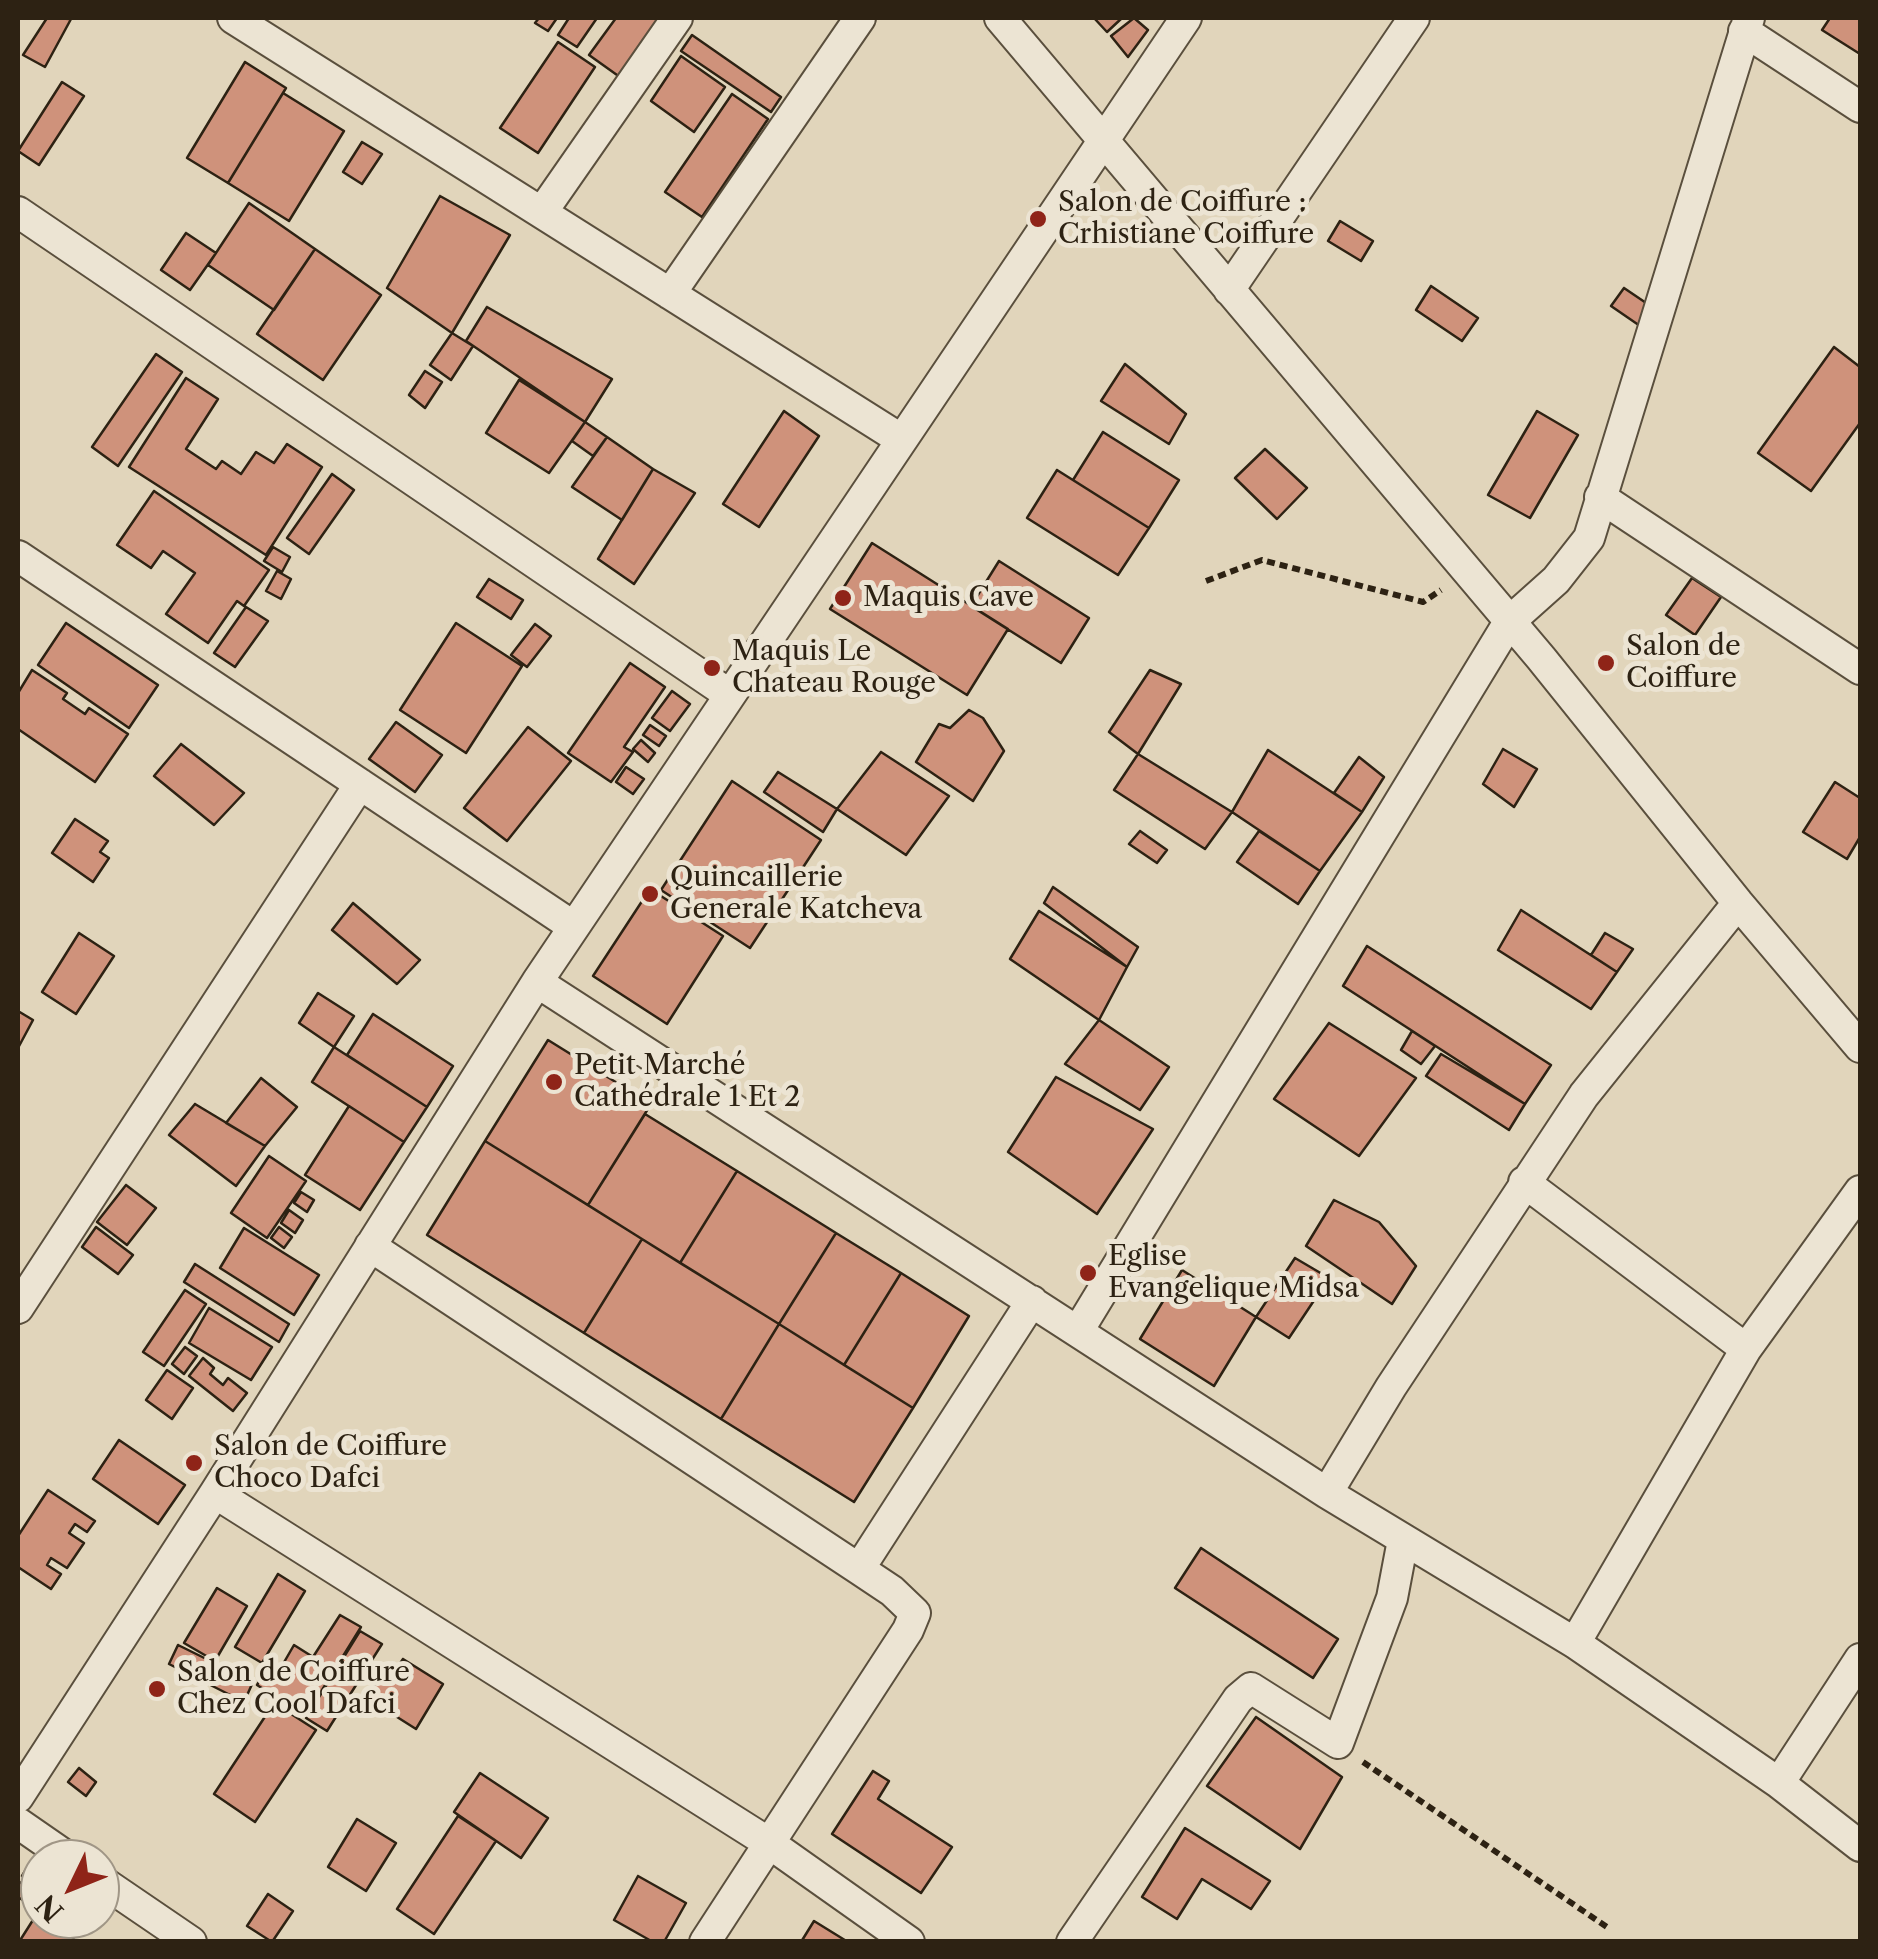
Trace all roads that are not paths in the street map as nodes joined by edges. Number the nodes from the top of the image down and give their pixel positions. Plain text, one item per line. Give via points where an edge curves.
1 (233, 18) edge
2 (677, 18) edge
3 (860, 18) edge
4 (1000, 18) edge
5 (1186, 18) edge
6 (1414, 18) edge
7 (1746, 24) edge
8 (1860, 107) edge
9 (1104, 141) junction
10 (18, 212) edge
11 (542, 212) junction
12 (1230, 290) junction
13 (670, 294) junction
14 (902, 440) junction
15 (1600, 498) junction
16 (18, 556) edge
17 (1509, 622) junction
18 (1860, 669) edge
19 (730, 696) junction
20 (360, 784) junction
21 (1738, 903) junction
22 (574, 927) junction
23 (537, 982) junction
24 (1860, 1046) edge
25 (1524, 1182) junction
26 (1860, 1191) edge
27 (370, 1246) junction
28 (1032, 1302) junction
29 (18, 1308) edge
30 (1078, 1331) junction
31 (1746, 1349) junction
32 (215, 1492) junction
33 (1327, 1493) junction
34 (1403, 1540) junction
35 (859, 1568) junction
36 (1576, 1643) junction
37 (1860, 1659) edge
38 (1780, 1783) junction
39 (18, 1797) edge
40 (18, 1823) edge
41 (41, 1839) edge
42 (768, 1843) junction
43 (1860, 1846) edge
44 (120, 1894) edge
45 (191, 1942) edge
46 (705, 1942) edge
47 (910, 1942) edge
48 (1072, 1942) edge

1 - 11 street
2 - 11 street
3 - 13 street
4 - 9 street
5 - 9 street
6 - 12 street
7 - 8 street
7 - 15 street
9 - 12 street
9 - 14 street
10 - 19 street
11 - 13 street
12 - 17 street
13 - 14 street
14 - 19 street
15 - 17 street via 1589,538 1556,580
15 - 18 street
16 - 20 street
17 - 21 street
17 - 30 street
19 - 22 street
20 - 22 street
20 - 29 street
21 - 24 street
21 - 25 street via 1584,1095
22 - 23 street
23 - 27 street
23 - 28 street
25 - 31 street
25 - 33 street
26 - 31 street
27 - 32 street
27 - 35 street
28 - 30 street
28 - 35 street
30 - 33 street
31 - 36 street
32 - 39 street
32 - 42 street
33 - 34 street
34 - 36 street
34 - 48 street via 1392,1598 1338,1743 1251,1688
35 - 42 street via 915,1612
36 - 38 street
37 - 38 street
38 - 43 street
40 - 41 street
42 - 46 street
42 - 47 street
44 - 45 street

